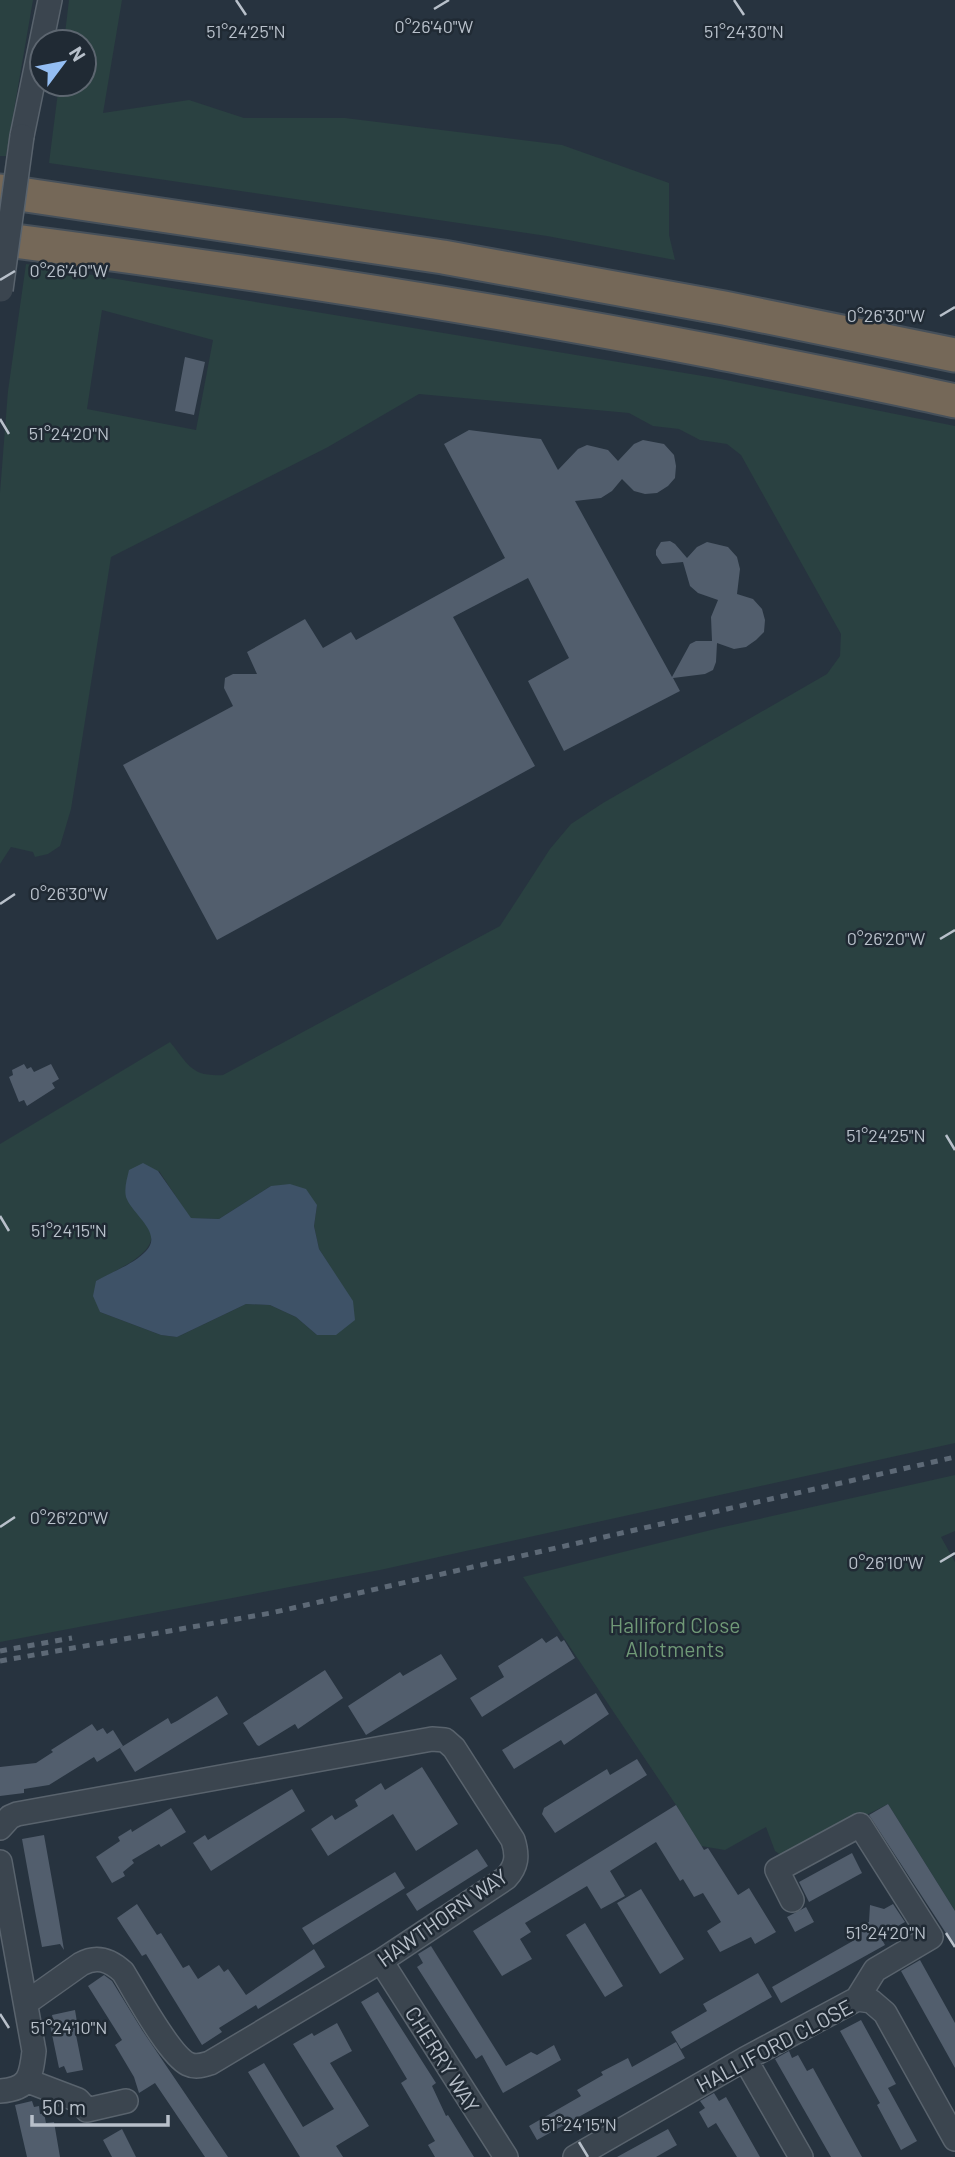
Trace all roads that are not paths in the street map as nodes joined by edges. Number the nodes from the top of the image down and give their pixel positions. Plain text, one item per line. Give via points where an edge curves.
1 (50, 0) edge
2 (0, 191) edge
3 (0, 239) edge
4 (1, 290) edge
5 (0, 298) edge
6 (955, 355) edge
7 (955, 401) edge
8 (0, 1828) edge
9 (0, 1862) edge
10 (792, 1900) dead end
11 (381, 1961) junction
12 (857, 1999) junction
13 (26, 2003) junction
14 (745, 2059) junction
15 (28, 2081) junction
16 (0, 2091) edge
17 (126, 2101) dead end
18 (955, 2138) edge
19 (506, 2157) edge
20 (575, 2157) edge
21 (801, 2157) edge

1 - 4 street, bridge via 22,136
2 - 6 highway via 443,257
3 - 7 highway via 368,290
4 - 5 street
8 - 11 street, HAWTHORN WAY via 17,1814 445,1740 513,1840 516,1862 506,1878
9 - 13 street
10 - 12 street via 772,1862 859,1825 931,1937 875,1970
11 - 13 street, HAWTHORN WAY via 199,2066 185,2062 173,2051 123,1972 104,1959 90,1958
11 - 19 street, CHERRY WAY
12 - 14 street, HALLIFORD CLOSE
12 - 18 street, HALLIFORD CLOSE via 871,2001 885,2013
13 - 15 street via 34,2051
14 - 20 street, HALLIFORD CLOSE
14 - 21 street
15 - 16 street
15 - 17 street via 78,2100 88,2110

